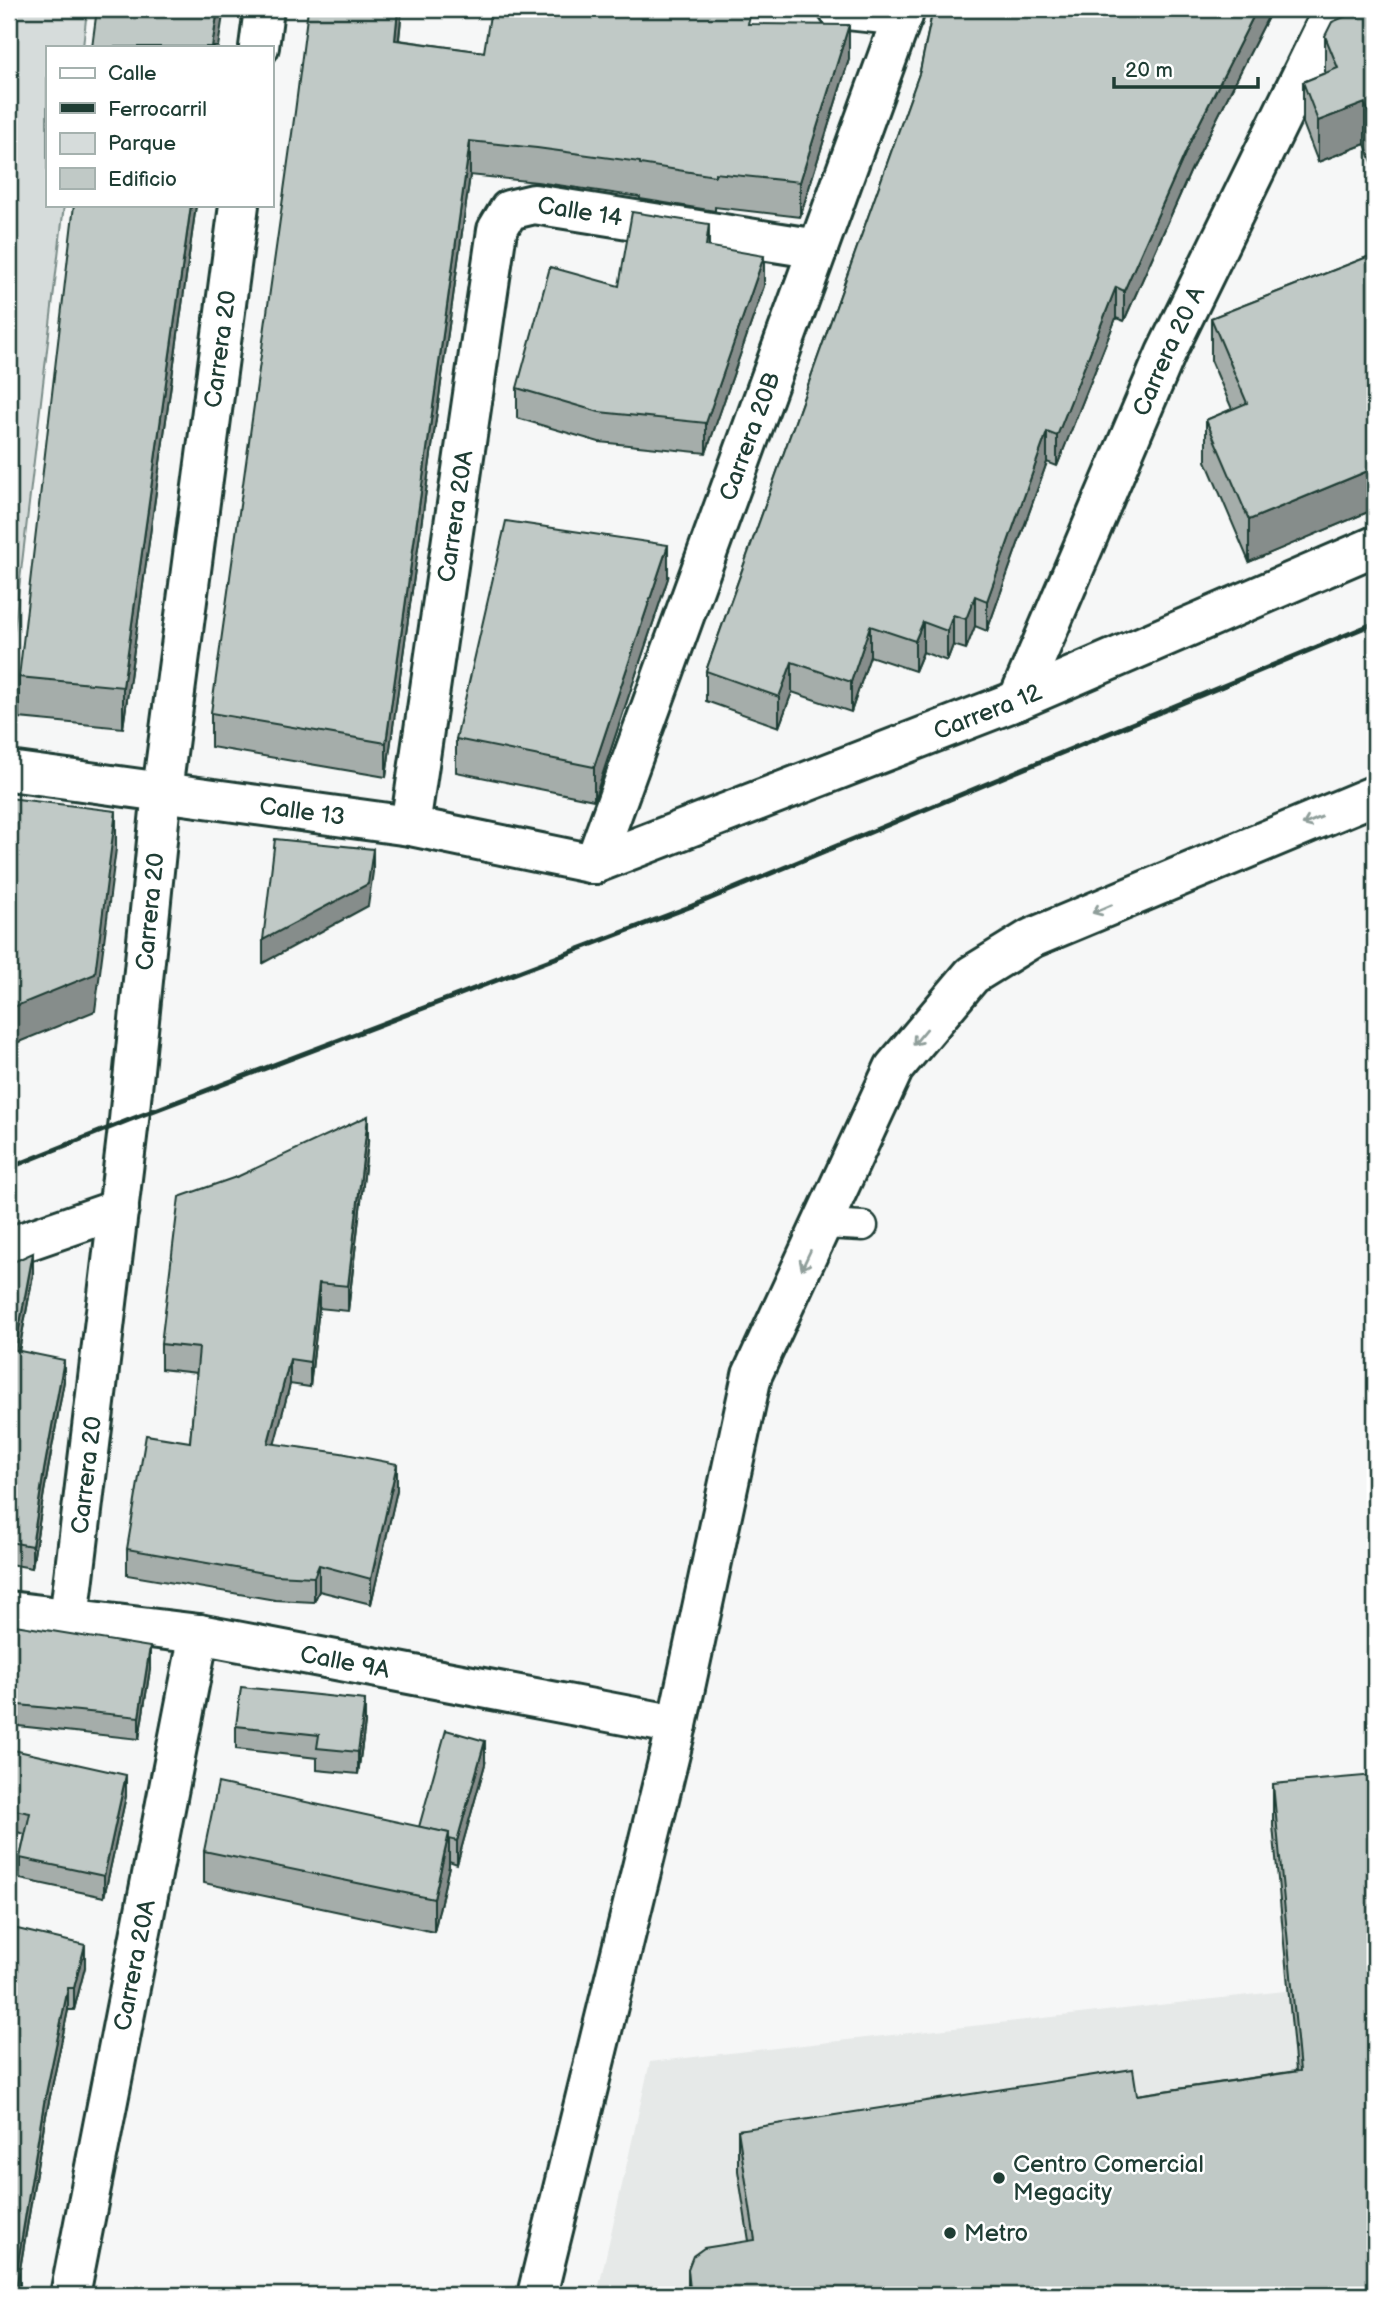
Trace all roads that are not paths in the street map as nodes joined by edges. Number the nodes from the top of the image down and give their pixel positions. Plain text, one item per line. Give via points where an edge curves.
1 (264, 9) edge
2 (838, 9) edge
3 (904, 12) edge
4 (1349, 17) edge
5 (259, 46) edge
6 (239, 206) edge
7 (509, 210) joint
8 (818, 249) junction
9 (1216, 332) edge
10 (1166, 353) junction
11 (1375, 546) edge
12 (1018, 701) junction
13 (9, 771) edge
14 (162, 791) junction
15 (1375, 795) edge
16 (410, 826) junction
17 (594, 864) junction
18 (119, 1209) junction
19 (824, 1224) junction
20 (863, 1226) dead end
21 (9, 1247) edge
22 (9, 1611) edge
23 (69, 1619) junction
24 (199, 1634) junction
25 (677, 1725) junction
26 (70, 2295) edge
27 (537, 2295) edge

1 - 5 street
2 - 3 street
3 - 8 street, Carrera 20B
4 - 10 street, Carrera 20 A via 1316,46
6 - 14 street, Carrera 20
7 - 8 street, Calle 14 via 534,204
7 - 16 street, Carrera 20A via 497,230
8 - 17 street, Carrera 20B
9 - 10 street
10 - 12 street, Carrera 20 A
11 - 12 street, Carrera 12
12 - 17 street, Carrera 12
13 - 14 street, Calle 13
14 - 16 street, Calle 13
14 - 18 street, Carrera 20
15 -> 19 street via 1032,938 972,975 894,1068
16 - 17 street, Calle 13
18 - 21 street
18 - 23 street, Carrera 20
19 - 20 lane
19 -> 25 street via 752,1375
22 - 23 street, Calle 9A
23 - 24 street, Calle 9A
24 - 25 street, Calle 9A
24 - 26 street, Carrera 20A
25 - 27 street

